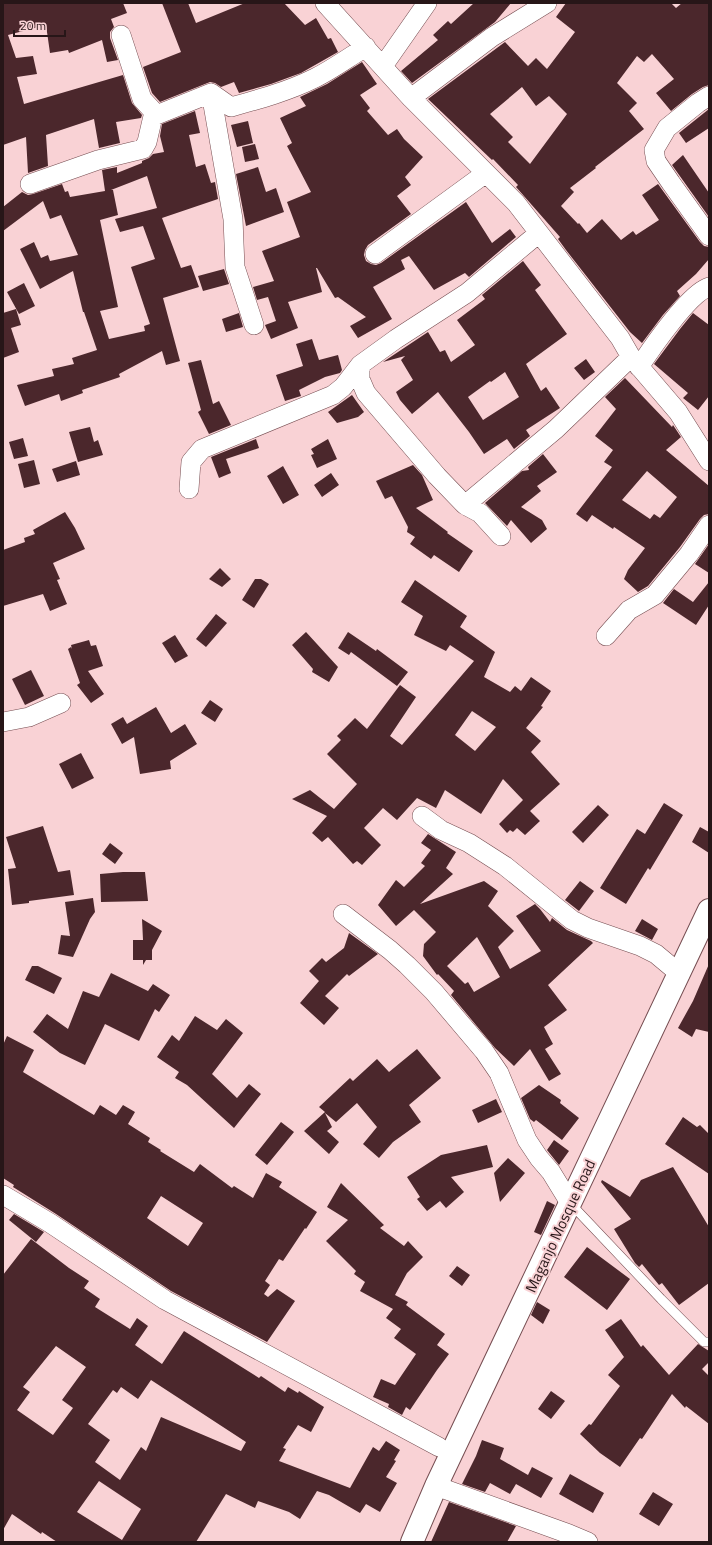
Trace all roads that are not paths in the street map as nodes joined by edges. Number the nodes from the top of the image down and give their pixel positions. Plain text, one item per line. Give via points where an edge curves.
1 (325, 3) edge
2 (427, 3) edge
3 (547, 3) edge
4 (121, 35) dead end
5 (366, 47) junction
6 (383, 66) junction
7 (210, 93) junction
8 (709, 96) edge
9 (412, 98) junction
10 (154, 116) junction
11 (486, 173) junction
12 (30, 184) dead end
13 (539, 233) junction
14 (709, 236) edge
15 (375, 254) dead end
16 (709, 287) edge
17 (254, 325) dead end
18 (635, 362) junction
19 (360, 365) junction
20 (709, 461) edge
21 (189, 490) dead end
22 (465, 505) junction
23 (709, 524) edge
24 (501, 536) dead end
25 (606, 636) dead end
26 (61, 703) dead end
27 (3, 722) edge
28 (422, 816) dead end
29 (709, 910) edge
30 (343, 914) dead end
31 (680, 974) junction
32 (3, 1195) edge
33 (570, 1203) junction
34 (709, 1342) edge
35 (439, 1447) dead end
36 (436, 1486) junction
37 (412, 1542) edge
38 (588, 1542) edge

1 - 5 street
2 - 6 street
3 - 9 street via 492,37
4 - 10 street via 142,99 154,112
5 - 6 street
5 - 7 street via 317,77 269,96 231,107
6 - 9 street
7 - 10 street
7 - 17 street via 234,218 235,267
8 - 14 street via 667,128 654,150 656,161
9 - 11 street
10 - 12 street via 143,149 98,160
11 - 13 street via 516,203
11 - 15 street
13 - 18 street via 620,338
13 - 19 street via 467,293 396,338
16 - 18 street via 696,296
18 - 20 street via 678,412
18 - 22 street
19 - 21 street via 343,387 333,394 202,449 191,462
19 - 22 street via 360,379 366,393
22 - 24 street via 480,513
23 - 25 street via 689,554 655,595 630,610
26 - 27 street via 29,717
28 - 31 street via 441,830 469,843 505,866 572,920 640,946 656,954
29 - 31 street, Maganjo Mosque Road
30 - 33 street via 407,965 434,992 484,1051 499,1073 527,1140
31 - 33 street, Maganjo Mosque Road
32 - 35 street via 165,1300
33 - 34 lane via 661,1299 704,1342
33 - 36 street, Maganjo Mosque Road
36 - 37 street, Maganjo Mosque Road
36 - 38 street

